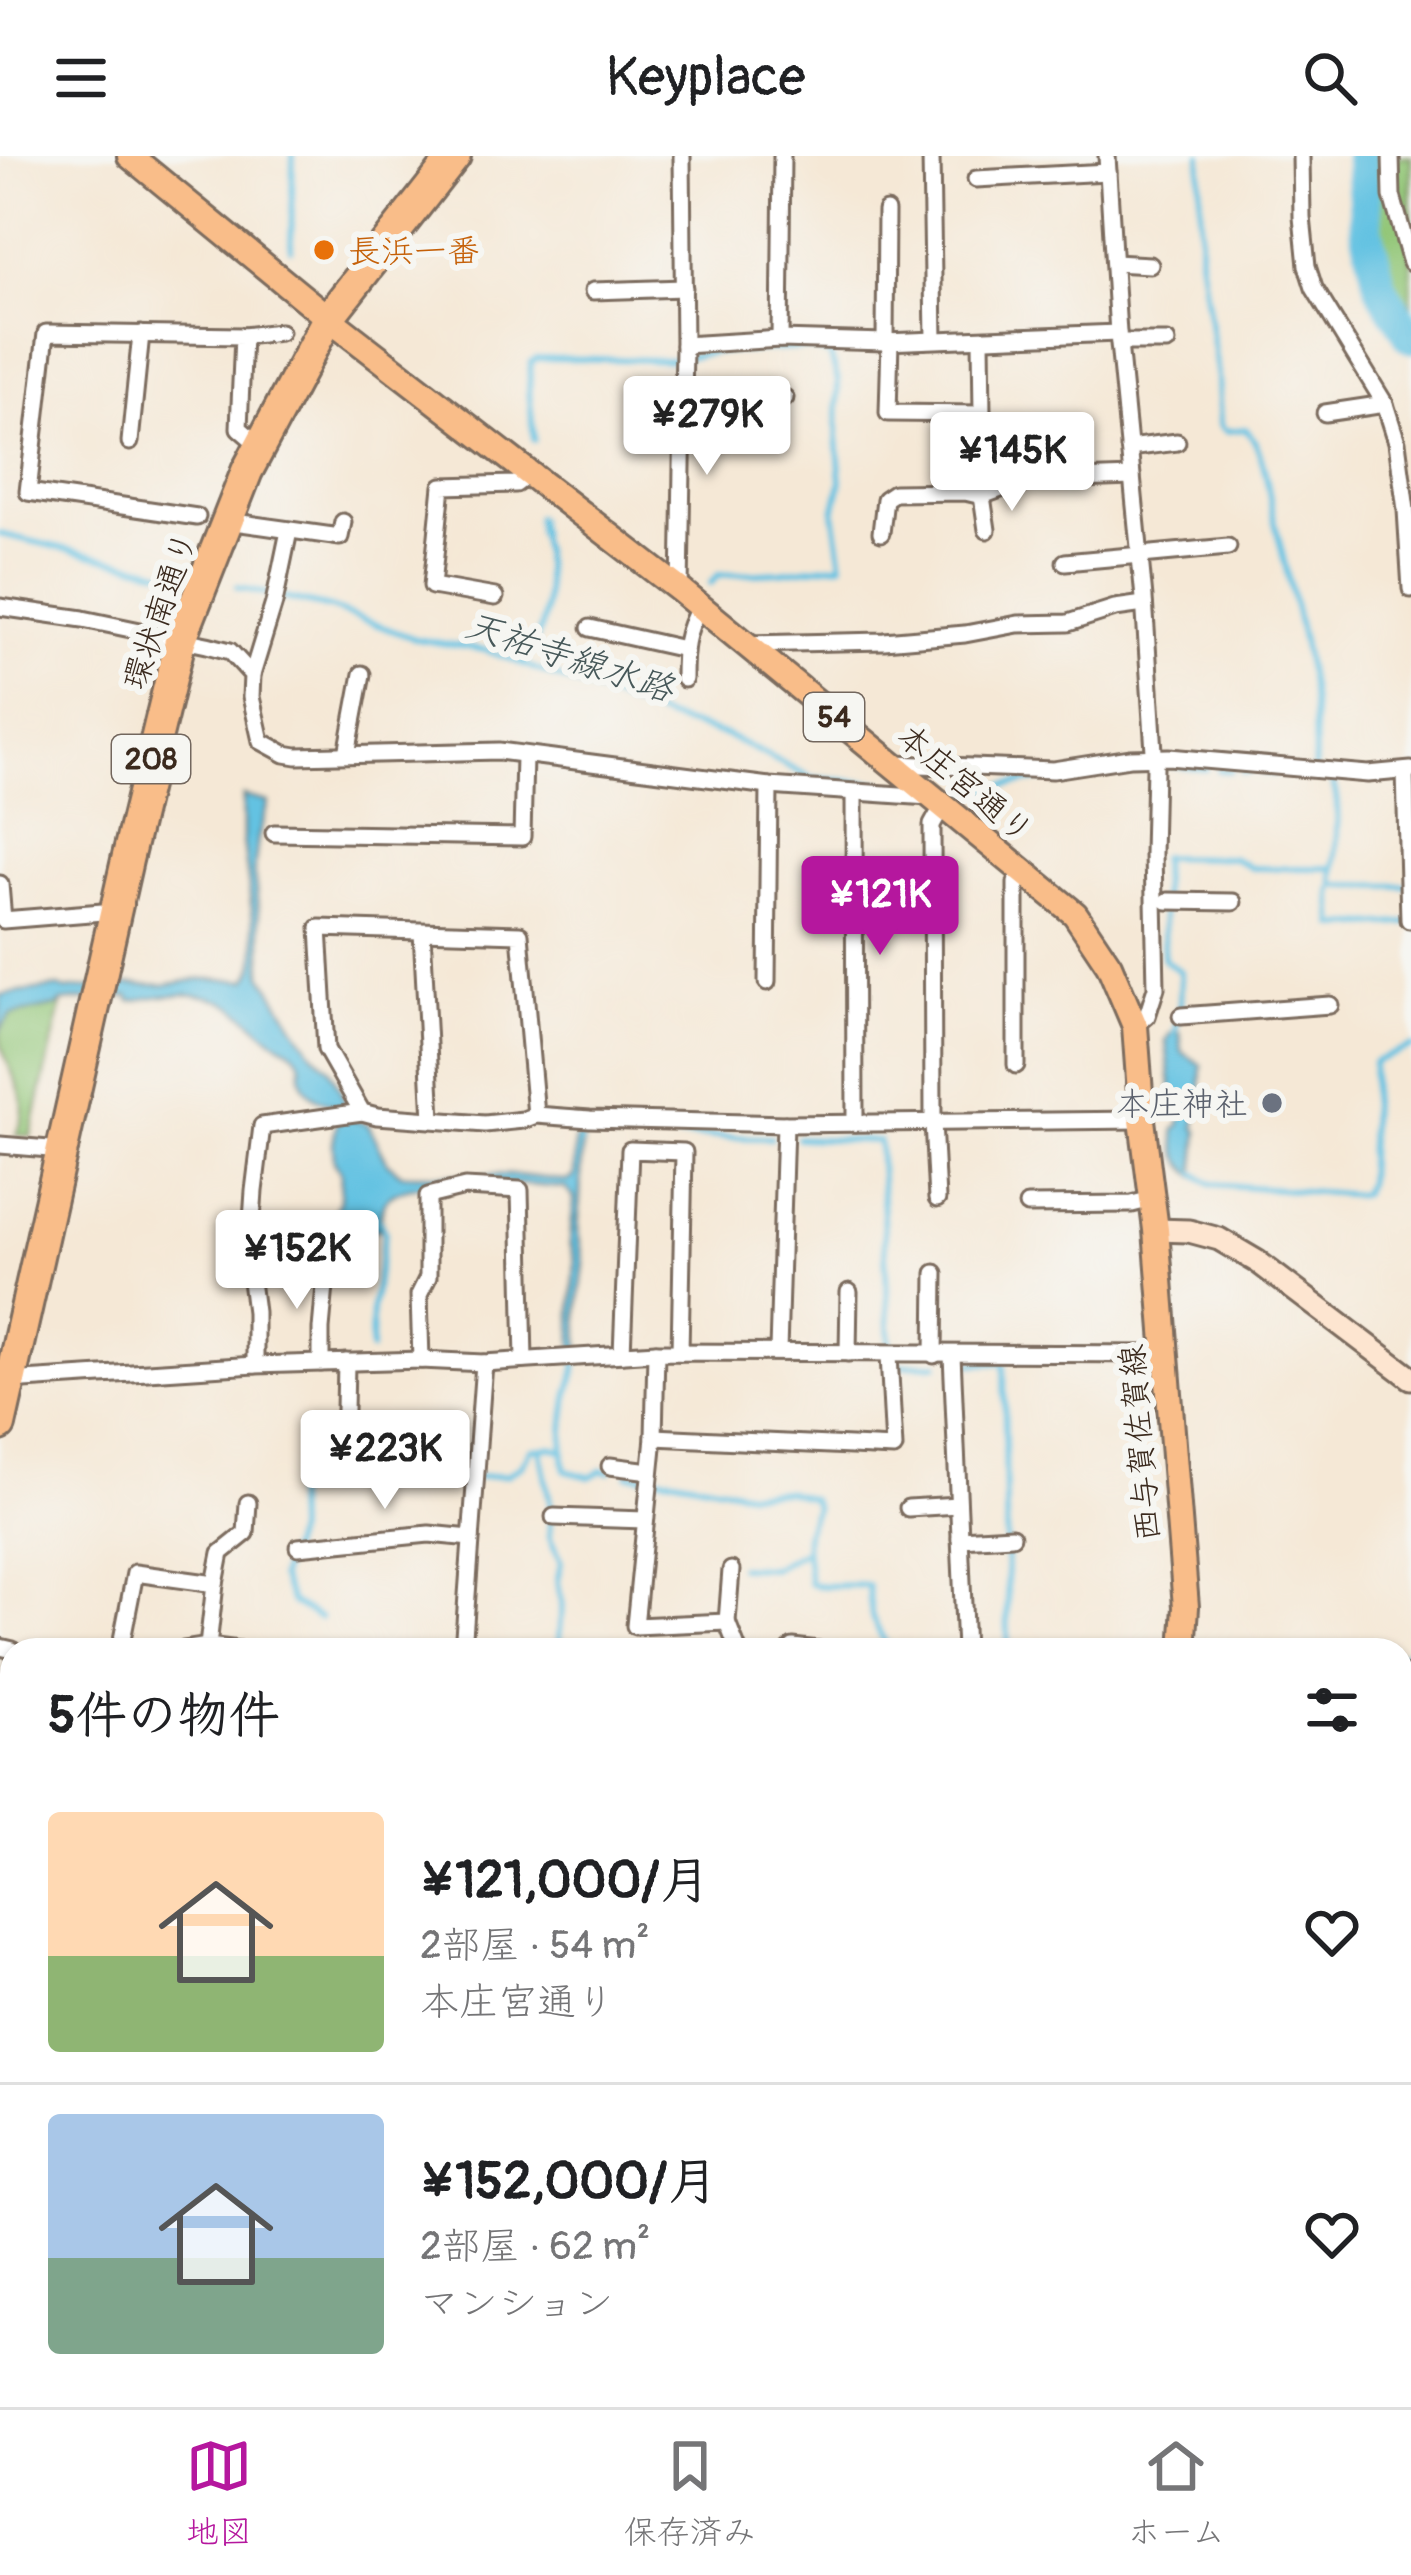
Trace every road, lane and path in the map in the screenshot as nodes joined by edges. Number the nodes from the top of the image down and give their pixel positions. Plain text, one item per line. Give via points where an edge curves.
1 (130, 156) edge
2 (455, 156) edge
3 (682, 156) edge
4 (782, 156) edge
5 (931, 156) edge
6 (1301, 156) edge
7 (1391, 156) edge
8 (1107, 164) edge
9 (976, 179) dead end
10 (886, 211) dead end
11 (1114, 263) junction
12 (1411, 263) edge
13 (1150, 265) dead end
14 (683, 288) junction
15 (593, 291) dead end
16 (328, 318) junction
17 (280, 332) dead end
18 (141, 334) junction
19 (243, 336) junction
20 (1119, 338) junction
21 (780, 339) junction
22 (934, 339) junction
23 (981, 340) junction
24 (888, 342) junction
25 (1167, 342) dead end
26 (683, 355) junction
27 (785, 398) dead end
28 (1384, 404) junction
29 (633, 405) dead end
30 (682, 407) junction
31 (1325, 413) dead end
32 (130, 442) dead end
33 (1177, 442) dead end
34 (260, 446) junction
35 (1129, 448) junction
36 (529, 474) junction
37 (1132, 477) junction
38 (982, 496) junction
39 (212, 519) junction
40 (343, 522) dead end
41 (987, 530) dead end
42 (289, 531) junction
43 (881, 533) dead end
44 (1228, 547) dead end
45 (1141, 556) junction
46 (1065, 562) dead end
47 (1411, 589) edge
48 (680, 590) junction
49 (495, 597) dead end
50 (1144, 604) junction
51 (0, 607) edge
52 (700, 607) junction
53 (590, 628) dead end
54 (180, 641) junction
55 (743, 644) junction
56 (684, 649) junction
57 (362, 674) dead end
58 (252, 675) junction
59 (684, 679) dead end
60 (347, 754) junction
61 (524, 756) junction
62 (1154, 757) junction
63 (893, 764) junction
64 (1408, 770) edge
65 (770, 786) junction
66 (854, 793) junction
67 (935, 802) junction
68 (274, 833) dead end
69 (1020, 870) junction
70 (0, 884) edge
71 (1408, 886) edge
72 (1167, 901) dead end
73 (1233, 902) dead end
74 (115, 911) junction
75 (1409, 920) edge
76 (422, 932) junction
77 (767, 982) dead end
78 (1330, 1005) dead end
79 (1181, 1016) dead end
80 (1135, 1026) junction
81 (1016, 1065) dead end
82 (350, 1113) junction
83 (536, 1115) junction
84 (433, 1119) junction
85 (1142, 1120) junction
86 (933, 1122) junction
87 (855, 1123) junction
88 (785, 1124) junction
89 (0, 1144) edge
90 (62, 1150) junction
91 (937, 1199) dead end
92 (1152, 1199) junction
93 (1027, 1205) dead end
94 (1156, 1230) junction
95 (327, 1264) dead end
96 (935, 1273) dead end
97 (849, 1292) dead end
98 (778, 1351) junction
99 (656, 1352) junction
100 (680, 1352) junction
101 (848, 1353) junction
102 (622, 1354) junction
103 (1166, 1354) junction
104 (890, 1355) junction
105 (934, 1355) junction
106 (952, 1355) junction
107 (421, 1360) junction
108 (524, 1360) junction
109 (346, 1362) junction
110 (321, 1363) junction
111 (484, 1363) junction
112 (255, 1365) junction
113 (1411, 1378) edge
114 (5, 1381) edge
115 (0, 1424) edge
116 (654, 1437) junction
117 (344, 1458) dead end
118 (610, 1466) dead end
119 (650, 1476) junction
120 (248, 1503) dead end
121 (958, 1505) junction
122 (908, 1508) dead end
123 (554, 1516) dead end
124 (645, 1520) junction
125 (1008, 1536) dead end
126 (471, 1538) junction
127 (960, 1539) junction
128 (298, 1547) dead end
129 (731, 1570) dead end
130 (214, 1584) junction
131 (727, 1622) junction
132 (122, 1638) edge
133 (209, 1638) edge
134 (464, 1638) edge
135 (733, 1638) edge
136 (964, 1638) edge
137 (1184, 1638) edge

1 - 16 main road, 54
2 - 16 highway, 環状南通り / 208
3 - 14 street
4 - 21 street
5 - 22 street
6 - 28 street via 1314,288
7 - 12 street via 1392,196
8 - 9 street
8 - 11 street
10 - 24 street
11 - 13 street
11 - 20 street
14 - 15 street
14 - 26 street
16 - 34 highway, 環状南通り / 208
16 - 36 main road, 本庄宮通り / 54
17 - 19 street
18 - 19 street
18 - 32 street
18 - 39 street via 46,333 28,492
19 - 34 street via 239,428
20 - 23 street
20 - 25 street
20 - 35 street
21 - 24 street
21 - 26 street
22 - 23 street
22 - 24 street
23 - 24 street via 982,414 888,413
26 - 30 street
27 - 30 street
28 - 31 street
28 - 47 street via 1397,442
29 - 30 street
30 - 48 street
33 - 35 street
34 - 39 highway, 環状南通り / 208
35 - 37 street
36 - 48 main road, 本庄宮通り / 54
36 - 49 street via 516,484 442,486 432,586
37 - 38 street via 1023,482
37 - 45 street
38 - 41 street
38 - 43 street via 894,493 885,499
39 - 42 street
39 - 54 highway, 環状南通り / 208
40 - 42 street via 340,537
42 - 58 street
44 - 45 street
45 - 46 street
45 - 50 street
48 - 52 main road, 本庄宮通り / 54
50 - 55 street via 1068,623 965,634
50 - 62 street
51 - 54 street
52 - 55 main road, 本庄宮通り / 54
52 - 56 street
53 - 56 street
54 - 58 street via 230,651
54 - 74 highway, 環状南通り / 208
55 - 63 main road, 本庄宮通り / 54
56 - 59 street
57 - 60 street
58 - 60 street via 261,741 297,756
60 - 61 street
61 - 65 street
61 - 68 street via 522,837
62 - 63 street via 1053,770
62 - 64 street via 1368,775
62 - 80 street via 1156,988
63 - 67 main road, 本庄宮通り / 54
64 - 71 street
65 - 66 street
65 - 77 street
66 - 67 street
66 - 87 street
67 - 69 main road, 本庄宮通り / 54
67 - 86 street
69 - 80 main road, 本庄宮通り / 54 via 1075,914
69 - 81 street
70 - 74 street via 3,920
71 - 75 street
72 - 73 street
74 - 90 highway, 環状南通り / 208
76 - 82 street via 320,928 326,1049
76 - 83 street via 520,934
76 - 84 street
78 - 79 street
80 - 85 main road, 本庄宮通り / 54
82 - 84 street
82 - 112 street via 262,1126 250,1265
83 - 84 street via 485,1124
83 - 88 street
85 - 86 street
85 - 92 main road, 本庄宮通り / 54
86 - 87 street
86 - 91 street
87 - 88 street
88 - 98 street
89 - 90 street
90 - 114 highway, 環状南通り / 208
92 - 93 street
92 - 94 main road, 本庄宮通り / 54
94 - 103 main road, 西与賀佐賀線 / 54
94 - 113 street via 1219,1239
95 - 110 street
96 - 105 street
97 - 101 street
98 - 100 street
98 - 101 street
99 - 100 street
99 - 102 street
99 - 116 street
100 - 102 street via 684,1152 630,1150
101 - 104 street
102 - 108 street
103 - 106 street
103 - 137 main road, 西与賀佐賀線 / 54
104 - 105 street
104 - 116 street via 894,1448
105 - 106 street
106 - 121 street
107 - 108 street via 428,1196 465,1187 520,1190
107 - 109 street
107 - 111 street
108 - 111 street
109 - 110 street
109 - 117 street
110 - 112 street
111 - 126 street
112 - 114 street
114 - 115 highway, 環状南通り / 208
116 - 119 street
118 - 119 street
119 - 124 street
120 - 130 street via 246,1534 221,1553
121 - 122 street
121 - 127 street
123 - 124 street
124 - 131 street via 635,1626
125 - 127 street
126 - 128 street via 429,1534
126 - 134 street
127 - 136 street
129 - 131 street
130 - 132 street via 135,1573
130 - 133 street
131 - 135 street

